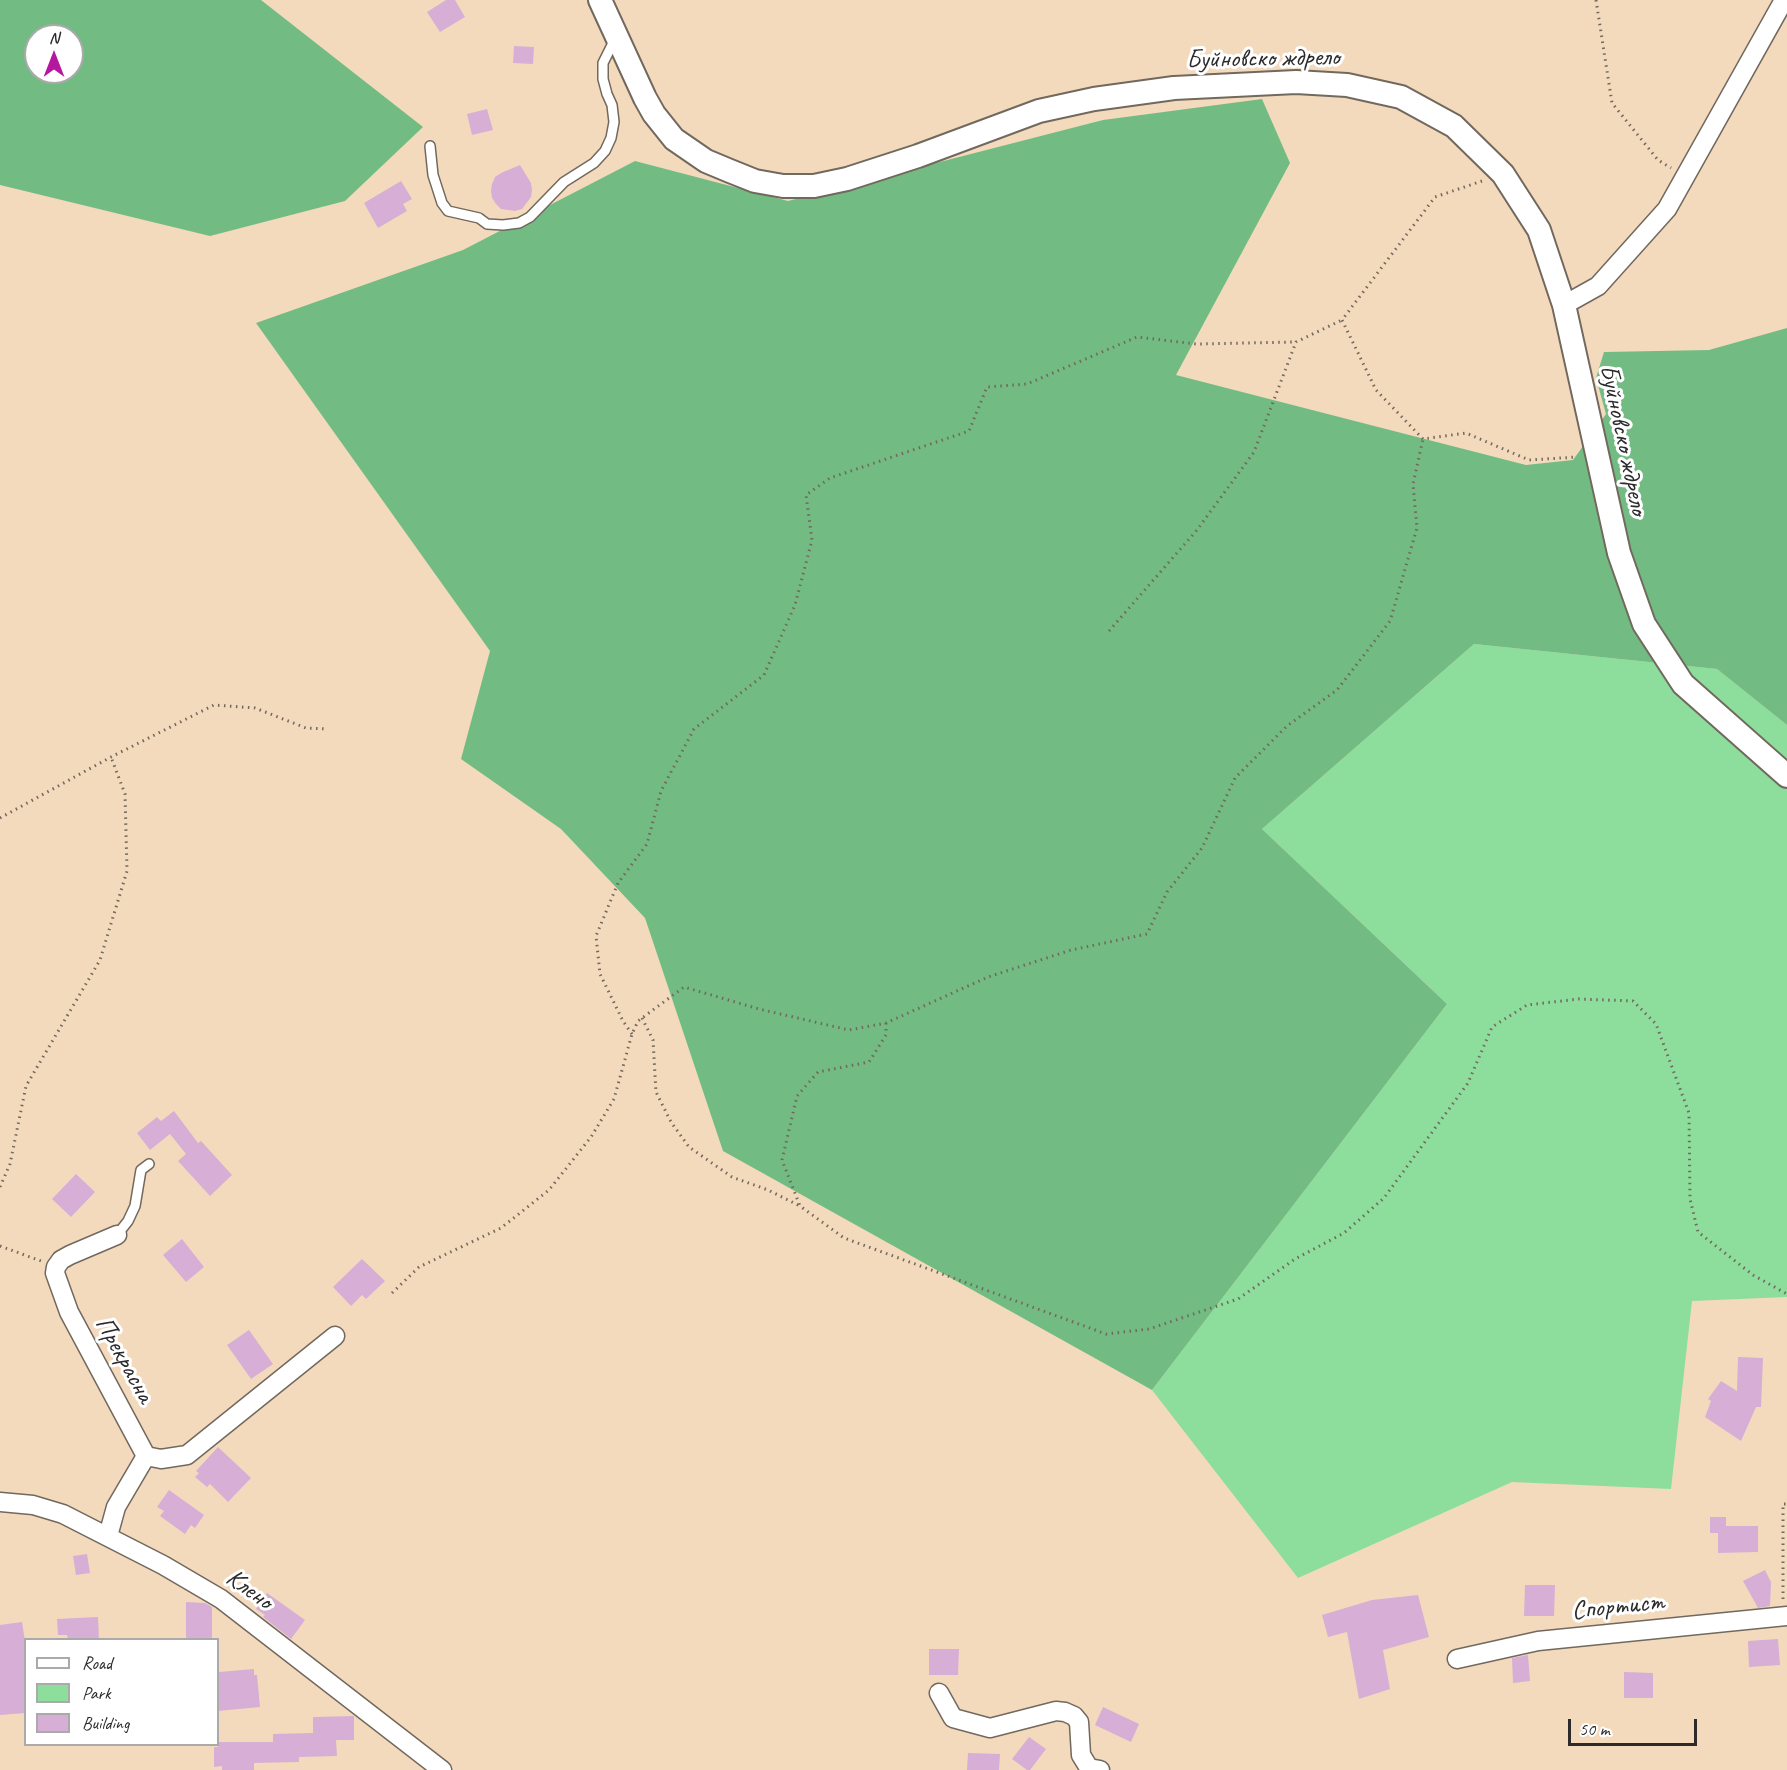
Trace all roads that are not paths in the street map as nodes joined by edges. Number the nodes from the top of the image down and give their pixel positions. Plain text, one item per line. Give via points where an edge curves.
1 (600, 0) edge
2 (1784, 0) edge
3 (616, 37) junction
4 (430, 146) dead end
5 (1564, 305) junction
6 (1787, 776) edge
7 (149, 1164) dead end
8 (117, 1235) joint
9 (335, 1336) dead end
10 (146, 1456) junction
11 (0, 1502) edge
12 (108, 1536) junction
13 (1785, 1616) edge
14 (1457, 1659) dead end
15 (939, 1693) dead end
16 (442, 1770) edge
17 (1100, 1770) edge

1 - 3 street, Буйновско ждрело
2 - 5 street via 1667,209 1598,286
3 - 4 lane via 603,63 614,122 611,138 594,163 564,182 530,217 519,223 487,224 479,218 448,211 433,175
3 - 5 street, Буйновско ждрело via 654,114 674,139 722,168 755,181 783,186 814,186 847,179 1039,111 1094,99 1174,88 1296,82 1347,85 1401,97 1454,126 1503,174 1539,230
5 - 6 street, Буйновско ждрело via 1619,553 1644,624 1683,684
7 - 8 lane via 141,1170 135,1206
8 - 10 street, Прекрасна via 61,1260 56,1267 56,1279 69,1312
9 - 10 street via 187,1455 161,1459
10 - 12 street via 116,1507
11 - 12 street, Клено via 33,1505 63,1514
12 - 16 street, Клено via 221,1599
13 - 14 street, Спортист via 1538,1641
15 - 17 street via 953,1718 990,1728 1056,1711 1074,1716 1079,1722 1081,1755 1089,1768

